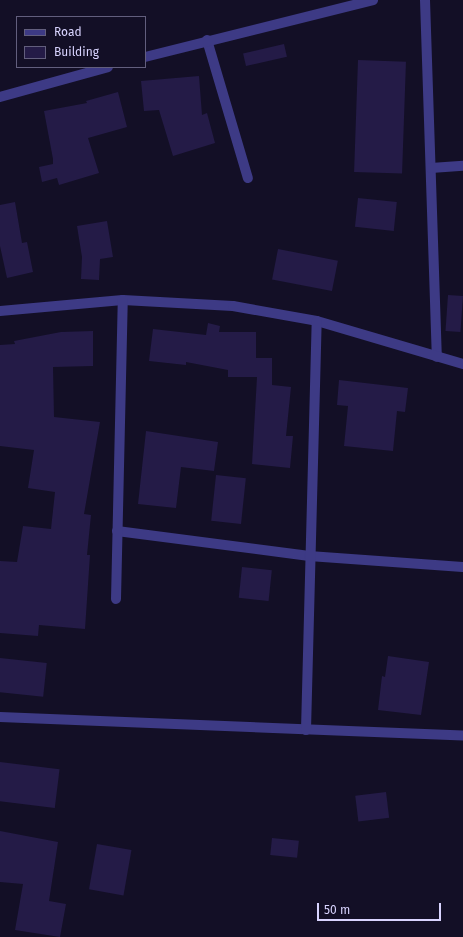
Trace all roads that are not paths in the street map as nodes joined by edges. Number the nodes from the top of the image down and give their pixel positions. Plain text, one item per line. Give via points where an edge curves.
1 (373, 0) edge
2 (425, 0) edge
3 (206, 40) junction
4 (146, 57) edge
5 (104, 68) edge
6 (0, 96) edge
7 (463, 166) edge
8 (431, 168) junction
9 (248, 178) dead end
10 (123, 300) junction
11 (0, 311) edge
12 (317, 321) junction
13 (437, 357) junction
14 (463, 364) edge
15 (117, 532) junction
16 (309, 556) junction
17 (463, 567) edge
18 (116, 599) dead end
19 (0, 717) edge
20 (306, 730) junction
21 (463, 736) edge

1 - 3 street
2 - 8 street
3 - 4 street
3 - 9 street
5 - 6 street
7 - 8 street
8 - 13 street
10 - 11 street
10 - 12 street via 233,306
10 - 15 street
12 - 13 street
12 - 16 street
13 - 14 street
15 - 16 street
15 - 18 street
16 - 17 street
16 - 20 street
19 - 20 street
20 - 21 street

